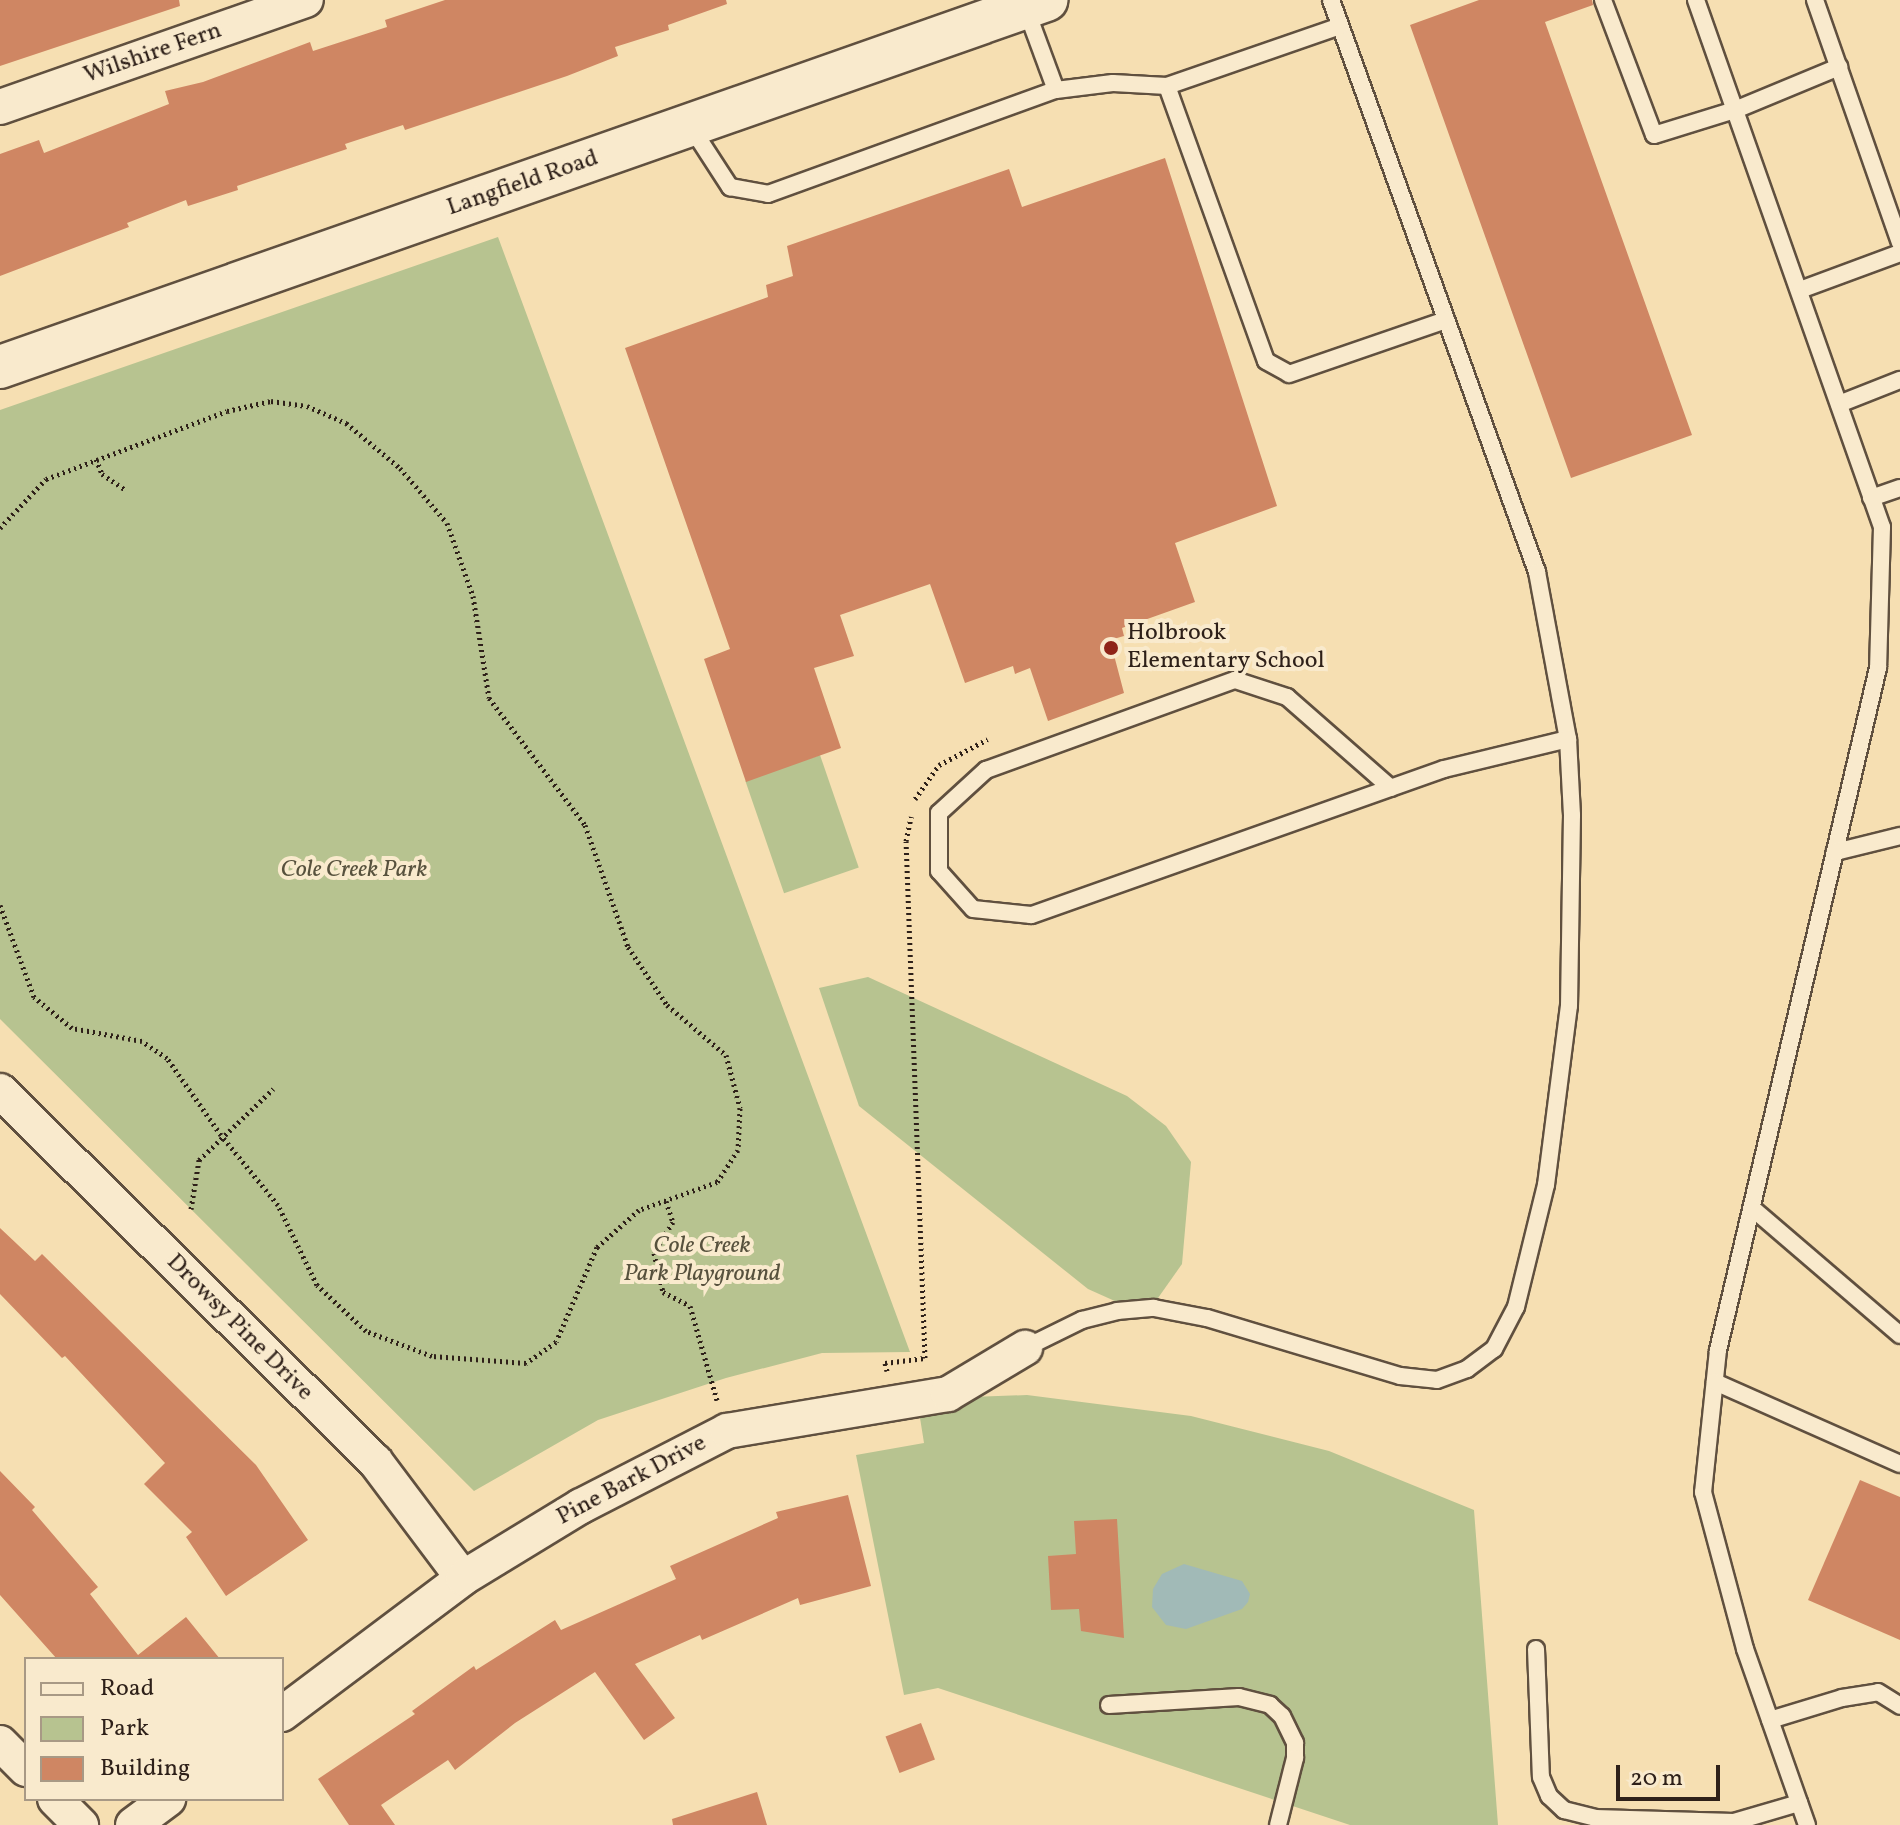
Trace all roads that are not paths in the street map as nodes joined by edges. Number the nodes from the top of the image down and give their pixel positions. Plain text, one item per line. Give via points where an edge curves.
1 (306, 0) edge
2 (1331, 0) edge
3 (1603, 0) edge
4 (1696, 0) edge
5 (1815, 0) edge
6 (1036, 4) edge
7 (1340, 26) junction
8 (1839, 67) junction
9 (1167, 86) junction
10 (1056, 90) junction
11 (0, 107) edge
12 (1735, 110) junction
13 (690, 125) junction
14 (1900, 243) edge
15 (1900, 253) edge
16 (1800, 290) junction
17 (1446, 320) junction
18 (0, 367) edge
19 (1900, 380) edge
20 (1839, 404) junction
21 (1900, 488) edge
22 (1871, 498) junction
23 (1568, 739) junction
24 (1391, 788) junction
25 (1900, 836) edge
26 (1835, 852) junction
27 (0, 1091) edge
28 (1752, 1208) junction
29 (1900, 1335) edge
30 (1025, 1348) joint
31 (1715, 1382) junction
32 (1900, 1464) edge
33 (463, 1578) junction
34 (1536, 1649) dead end
35 (1109, 1705) dead end
36 (1900, 1706) edge
37 (284, 1712) edge
38 (1770, 1720) junction
39 (0, 1743) edge
40 (24, 1767) edge
41 (57, 1801) edge
42 (165, 1801) edge
43 (1799, 1803) junction
44 (81, 1825) edge
45 (133, 1825) edge
46 (1278, 1825) edge
47 (1807, 1825) edge

1 - 11 street, Wilshire Fern
2 - 7 lane
3 - 12 lane via 1654,135
4 - 12 lane
5 - 8 lane
6 - 10 lane
6 - 13 street, Langfield Road
7 - 9 lane
7 - 17 lane
8 - 12 lane
8 - 14 lane
9 - 10 lane via 1113,83
9 - 17 lane via 1266,361 1289,374
10 - 13 lane via 768,194 730,187
12 - 16 lane
13 - 18 street, Langfield Road
15 - 16 lane
16 - 20 lane
17 - 23 lane via 1537,572
19 - 20 lane
20 - 22 lane
21 - 22 lane
22 - 26 lane via 1882,527 1878,668
23 - 24 lane via 1444,769
23 - 30 lane via 1569,1006 1546,1185 1516,1307 1494,1349 1467,1369 1437,1380 1412,1377 1207,1318 1154,1308 1082,1320
24 - 24 lane via 1031,915 973,909 939,871 939,813 986,770 1235,680 1287,697
25 - 26 lane
26 - 28 lane
27 - 33 street, Drowsy Pine Drive via 375,1461
28 - 29 lane
28 - 31 lane
30 - 33 street, Pine Bark Drive via 948,1394 727,1431 581,1506
31 - 32 lane
31 - 38 lane via 1703,1492
33 - 37 street, Pine Bark Drive
34 - 43 lane via 1541,1777 1549,1796 1564,1810 1595,1818 1734,1822
35 - 46 lane via 1239,1697 1270,1705 1295,1743
36 - 38 lane via 1878,1692
38 - 43 lane
39 - 40 street
41 - 44 street
42 - 45 street
43 - 47 lane

